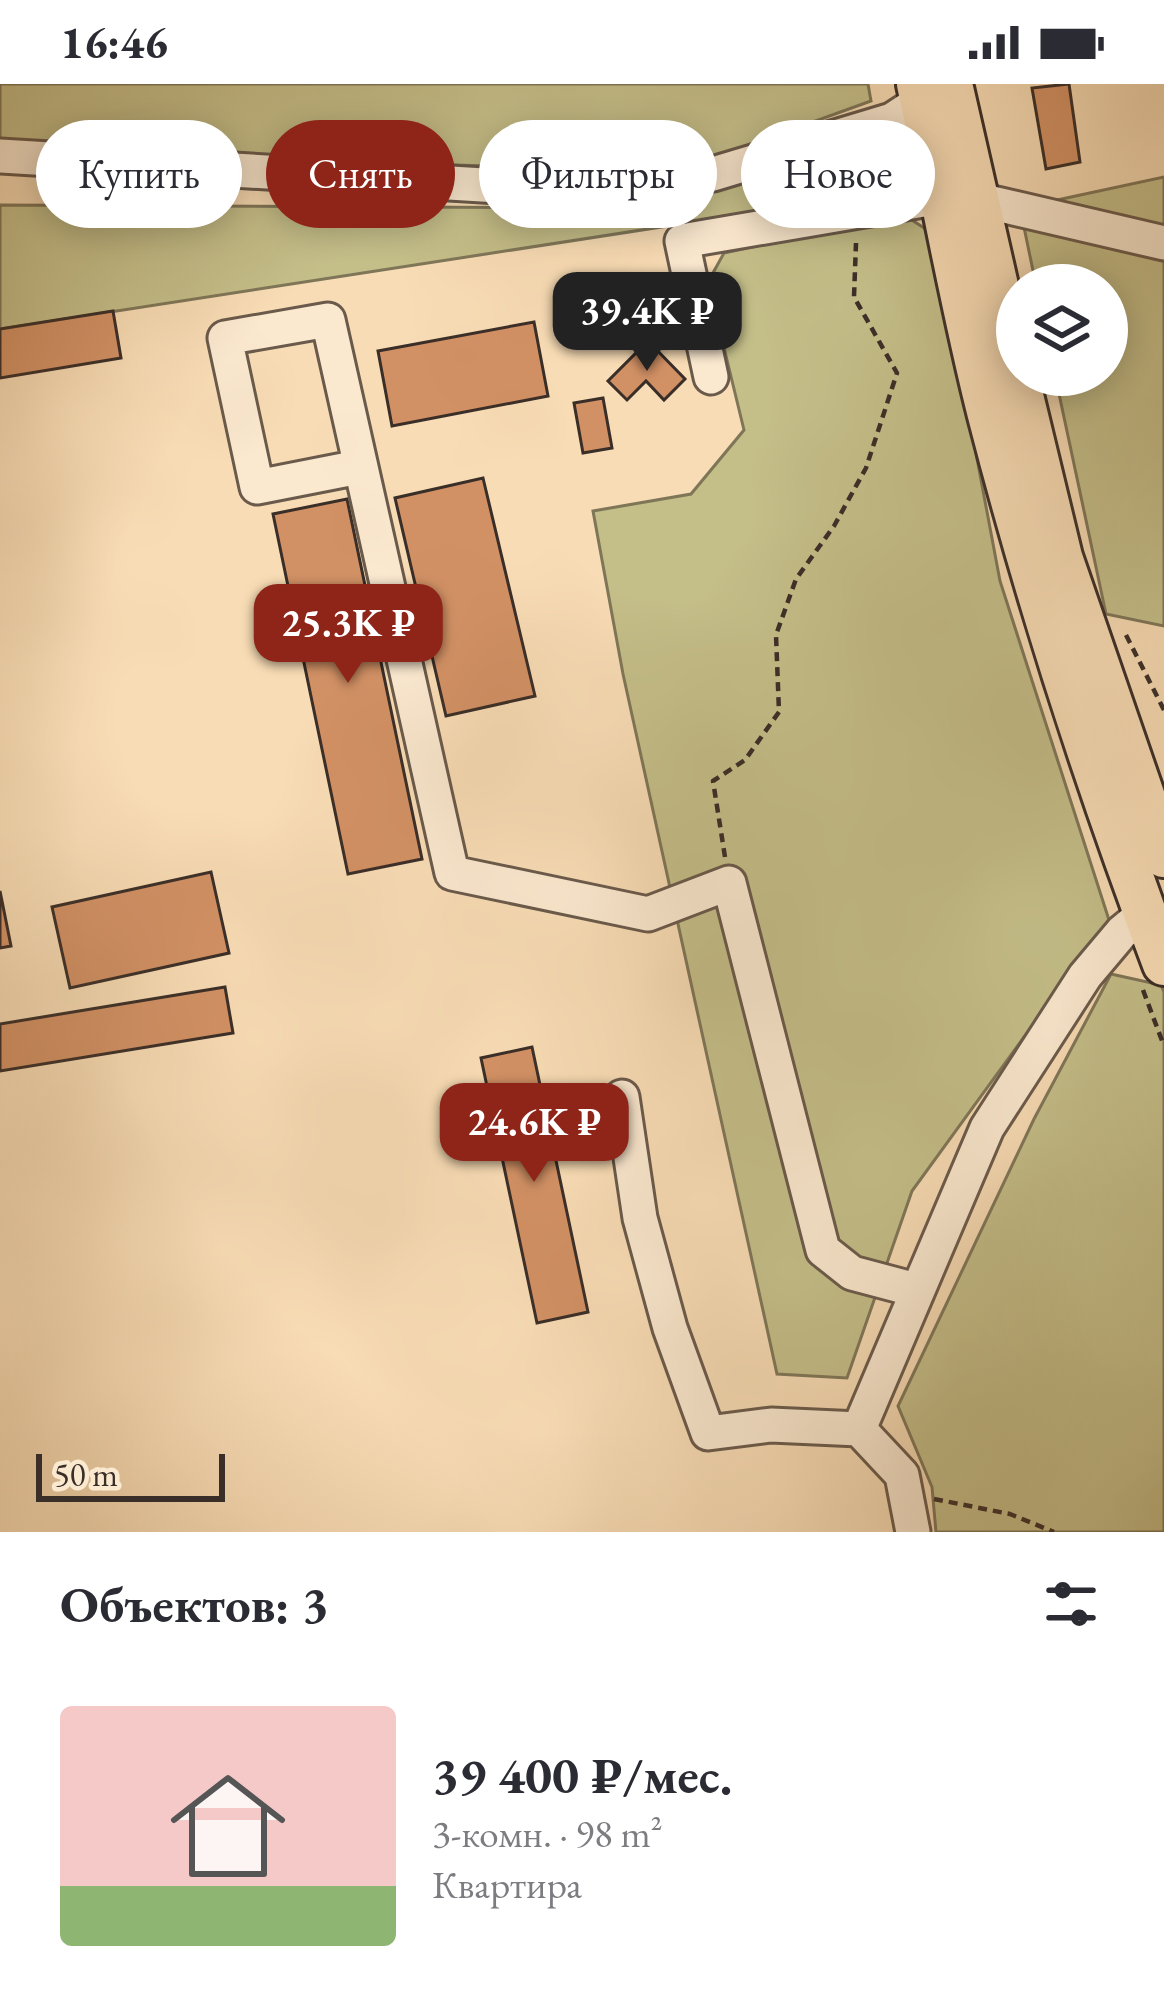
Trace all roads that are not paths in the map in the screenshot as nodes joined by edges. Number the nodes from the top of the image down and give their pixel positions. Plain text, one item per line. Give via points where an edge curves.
1 (930, 90) edge
2 (0, 156) edge
3 (958, 198) junction
4 (1164, 243) edge
5 (996, 311) edge
6 (711, 377) dead end
7 (1022, 396) edge
8 (359, 467) junction
9 (1164, 856) edge
10 (1145, 914) junction
11 (1164, 964) edge
12 (622, 1097) dead end
13 (916, 1290) junction
14 (860, 1429) junction
15 (913, 1532) edge

1 - 2 street via 892,120 713,174 599,192
1 - 3 main road
3 - 4 street
3 - 5 main road
3 - 6 street via 682,241
3 - 10 main road via 989,416 1075,713
7 - 9 main road via 1061,556
8 - 8 street via 328,320 225,338 257,487
8 - 13 street via 452,873 648,914 729,883 823,1250 852,1274
10 - 11 main road
10 - 13 street via 1085,976 987,1128
12 - 14 street via 640,1218 708,1433 771,1425
13 - 14 street
14 - 15 street via 902,1475

